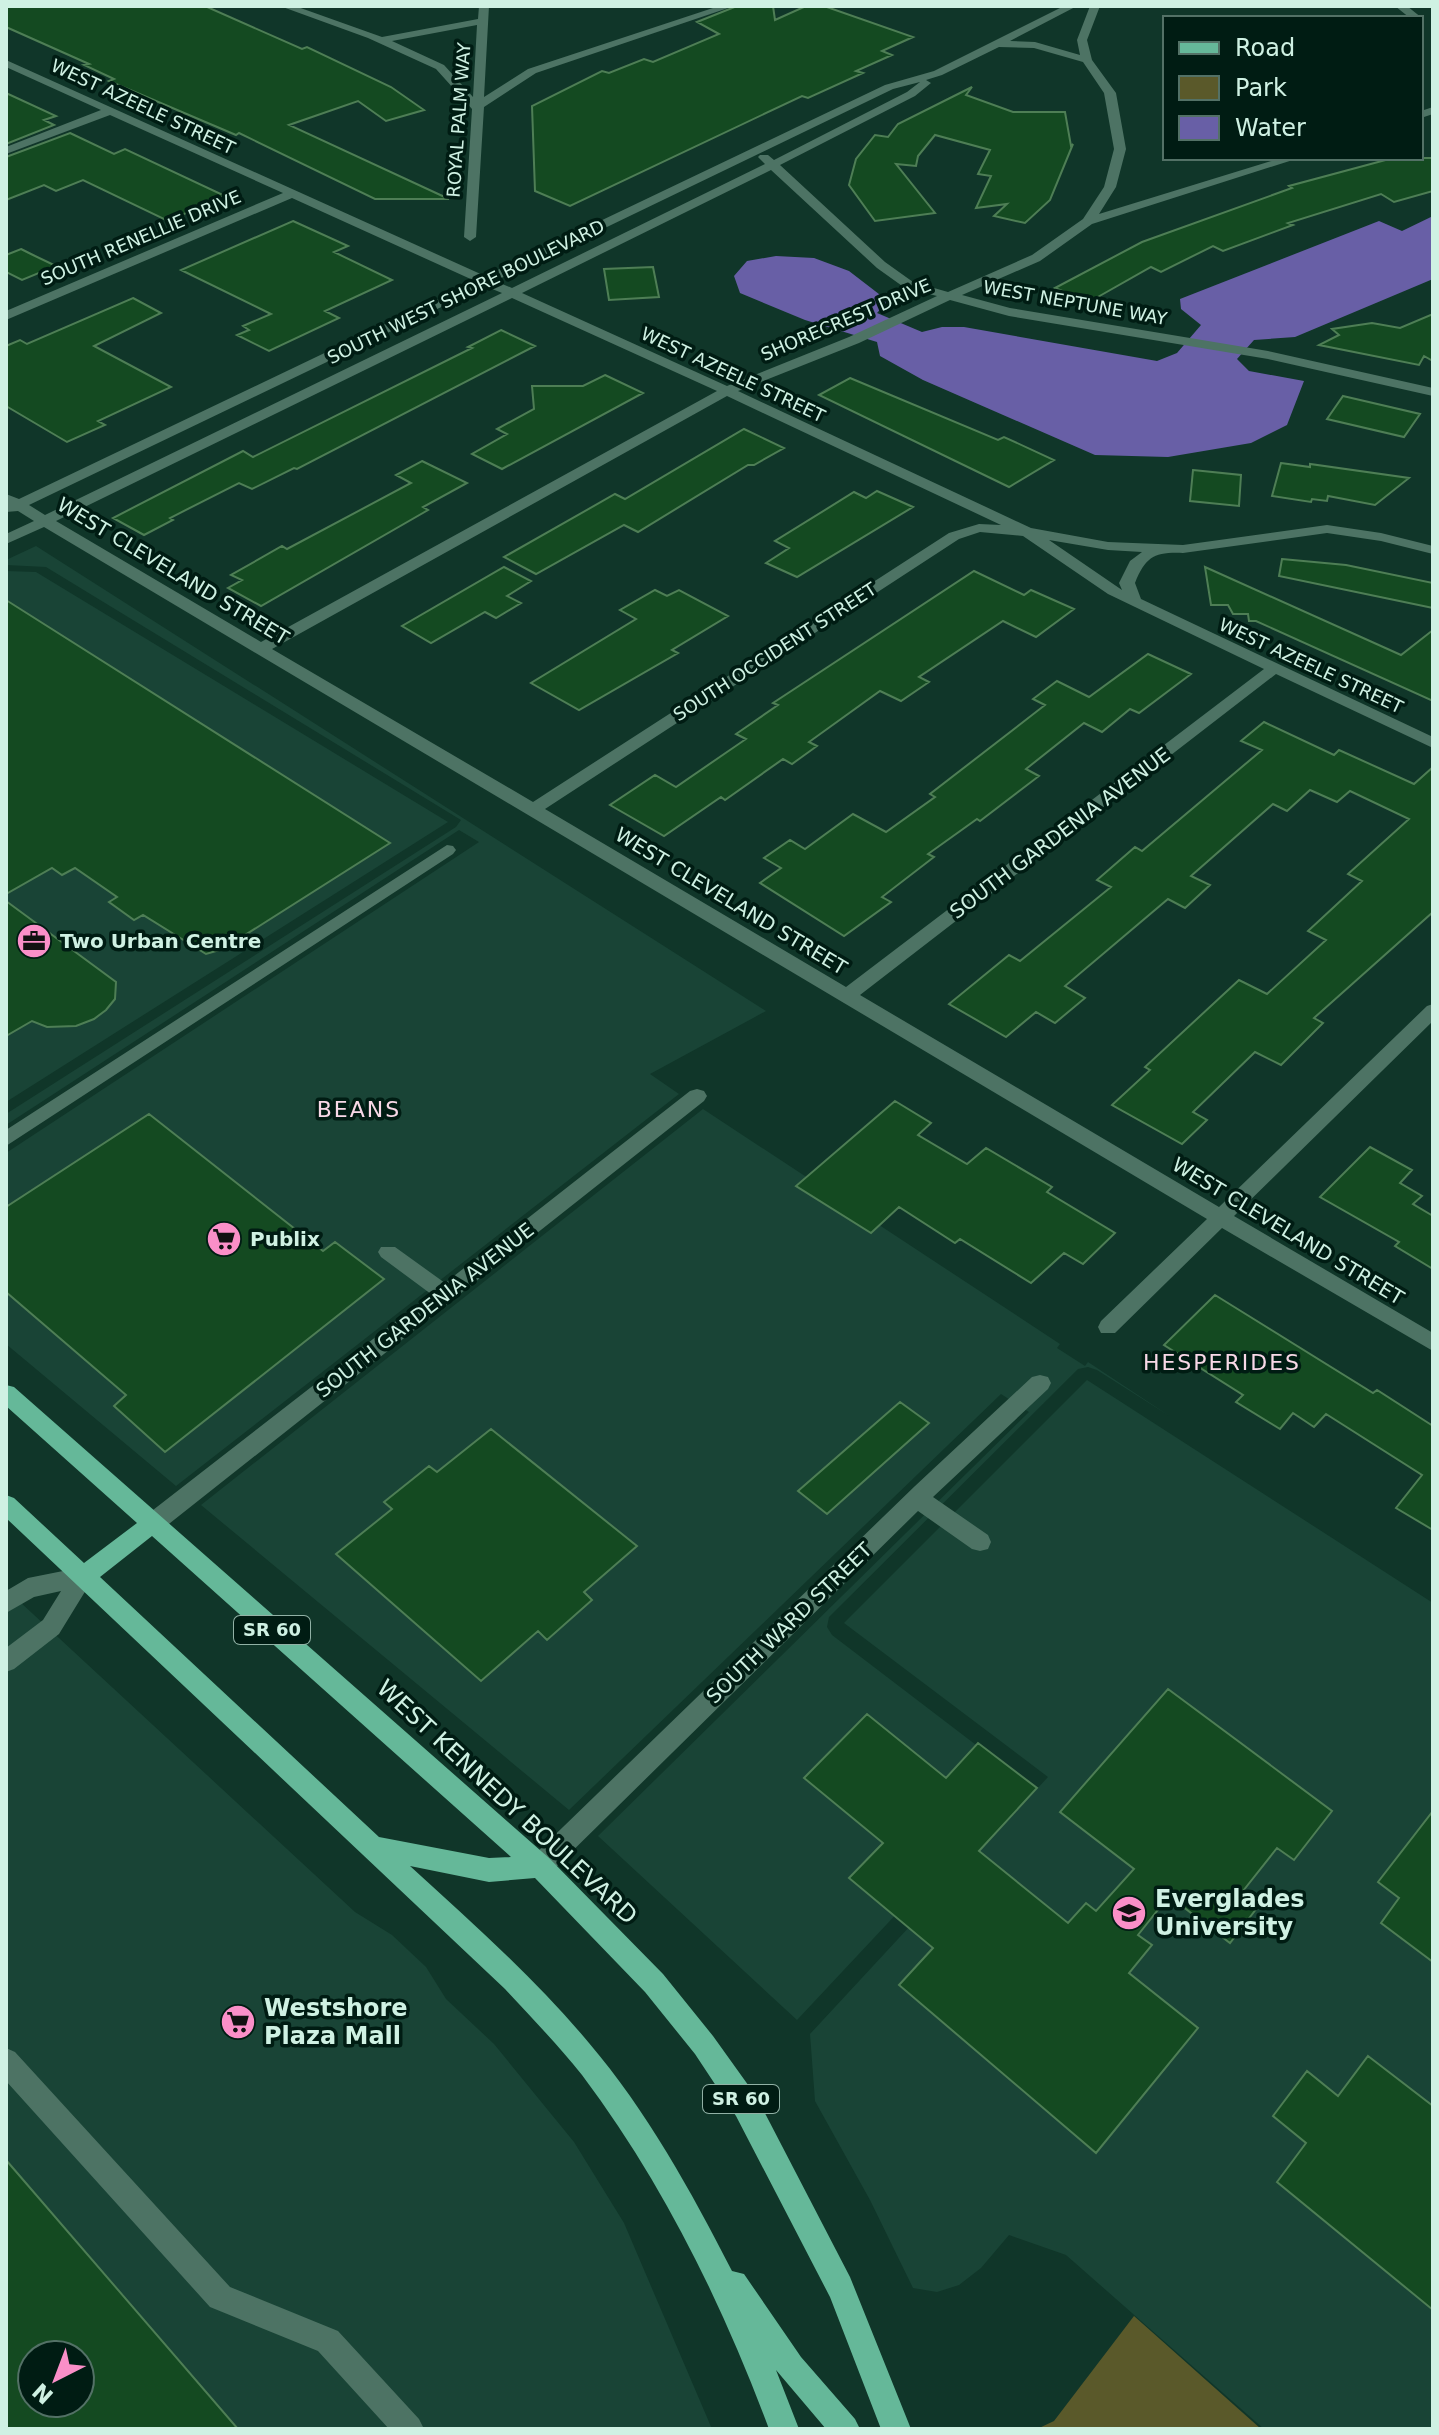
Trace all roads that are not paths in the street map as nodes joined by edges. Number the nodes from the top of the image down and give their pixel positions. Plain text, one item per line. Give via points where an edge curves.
1 (285, 6) edge
2 (484, 6) edge
3 (729, 6) edge
4 (1072, 6) edge
5 (1095, 6) edge
6 (1041, 10) dead end
7 (1054, 15) junction
8 (484, 21) junction
9 (381, 40) junction
10 (998, 44) junction
11 (1087, 60) junction
12 (6, 63) edge
13 (938, 73) junction
14 (476, 107) junction
15 (110, 111) junction
16 (759, 150) junction
17 (6, 151) edge
18 (1286, 160) edge
19 (771, 164) junction
20 (291, 194) junction
21 (1088, 221) junction
22 (470, 237) dead end
23 (483, 280) junction
24 (510, 293) junction
25 (946, 297) junction
26 (6, 316) edge
27 (727, 391) junction
28 (1433, 392) edge
29 (10, 504) edge
30 (45, 521) junction
31 (1027, 532) junction
32 (6, 540) edge
33 (1156, 548) junction
34 (1433, 550) edge
35 (1135, 602) junction
36 (261, 649) junction
37 (1273, 669) junction
38 (1433, 743) edge
39 (534, 809) junction
40 (447, 850) dead end
41 (847, 996) junction
42 (1433, 1010) edge
43 (697, 1096) dead end
44 (6, 1139) edge
45 (1219, 1216) junction
46 (388, 1252) dead end
47 (446, 1294) junction
48 (1108, 1327) dead end
49 (1433, 1343) edge
50 (1040, 1383) dead end
51 (6, 1393) edge
52 (917, 1498) junction
53 (6, 1504) edge
54 (152, 1524) junction
55 (980, 1542) dead end
56 (83, 1577) junction
57 (6, 1603) edge
58 (6, 1662) edge
59 (376, 1848) junction
60 (540, 1866) junction
61 (6, 2061) edge
62 (706, 2245) junction
63 (409, 2429) edge
64 (784, 2429) edge
65 (845, 2429) edge
66 (896, 2429) edge

1 - 9 street
2 - 8 street, ROYAL PALM WAY
3 - 14 street via 532,71
4 - 7 street, SOUTH WEST SHORE BOULEVARD
5 - 11 street via 1082,40
6 - 7 street
7 - 10 street, SOUTH WEST SHORE BOULEVARD
8 - 9 street
8 - 14 street, ROYAL PALM WAY
9 - 14 street via 440,67
10 - 11 street via 1035,45
10 - 13 street, SOUTH WEST SHORE BOULEVARD
11 - 21 street via 1110,93 1120,149 1110,187
12 - 15 street, WEST AZEELE STREET
13 - 16 street, SOUTH WEST SHORE BOULEVARD via 889,87
13 - 19 street, SOUTH WEST SHORE BOULEVARD via 911,94
14 - 22 street, ROYAL PALM WAY
15 - 17 street
15 - 20 street, WEST AZEELE STREET
16 - 19 street, WEST NEPTUNE WAY
16 - 23 street, SOUTH WEST SHORE BOULEVARD
18 - 21 street, SHORECREST DRIVE
19 - 24 street, SOUTH WEST SHORE BOULEVARD
19 - 25 street, WEST NEPTUNE WAY via 881,265 909,285
20 - 23 street, WEST AZEELE STREET
20 - 26 street, SOUTH RENELLIE DRIVE
21 - 25 street, SHORECREST DRIVE via 1036,258
23 - 24 street, WEST AZEELE STREET
23 - 29 street, SOUTH WEST SHORE BOULEVARD
24 - 27 street, WEST AZEELE STREET
24 - 30 street, SOUTH WEST SHORE BOULEVARD
25 - 27 street, SHORECREST DRIVE
25 - 28 street, WEST NEPTUNE WAY via 1268,355
27 - 31 street, WEST AZEELE STREET
27 - 36 street, SHORECREST DRIVE
29 - 30 street, WEST CLEVELAND STREET
30 - 32 street, SOUTH WEST SHORE BOULEVARD
30 - 36 street, WEST CLEVELAND STREET
31 - 33 street
31 - 35 street, WEST AZEELE STREET
31 - 39 street, SOUTH OCCIDENT STREET via 979,528 954,536
33 - 34 street via 1327,529
33 - 35 street via 1135,564 1127,583
35 - 37 street, WEST AZEELE STREET
36 - 39 street, WEST CLEVELAND STREET
37 - 38 street, WEST AZEELE STREET
37 - 41 street, SOUTH GARDENIA AVENUE
39 - 41 street, WEST CLEVELAND STREET
40 - 44 street
41 - 45 street, WEST CLEVELAND STREET
42 - 45 street
43 - 47 street, SOUTH GARDENIA AVENUE
45 - 48 street
45 - 49 street, WEST CLEVELAND STREET
46 - 47 street
47 - 54 street, SOUTH GARDENIA AVENUE
50 - 52 street, SOUTH WARD STREET
51 - 54 main road, WEST KENNEDY BOULEVARD / SR 60
52 - 55 street
52 - 60 street, SOUTH WARD STREET
53 - 56 main road
54 - 56 main road
54 - 60 main road, WEST KENNEDY BOULEVARD / SR 60
56 - 57 street via 28,1588
56 - 58 street via 51,1627
56 - 59 main road
59 - 60 main road via 489,1870
59 - 62 main road via 514,1980 590,2065 656,2160
60 - 66 main road, WEST KENNEDY BOULEVARD / SR 60 via 654,1983 746,2106 840,2287
61 - 63 street via 220,2297 328,2341
62 - 64 main road
62 - 65 main road via 791,2367

